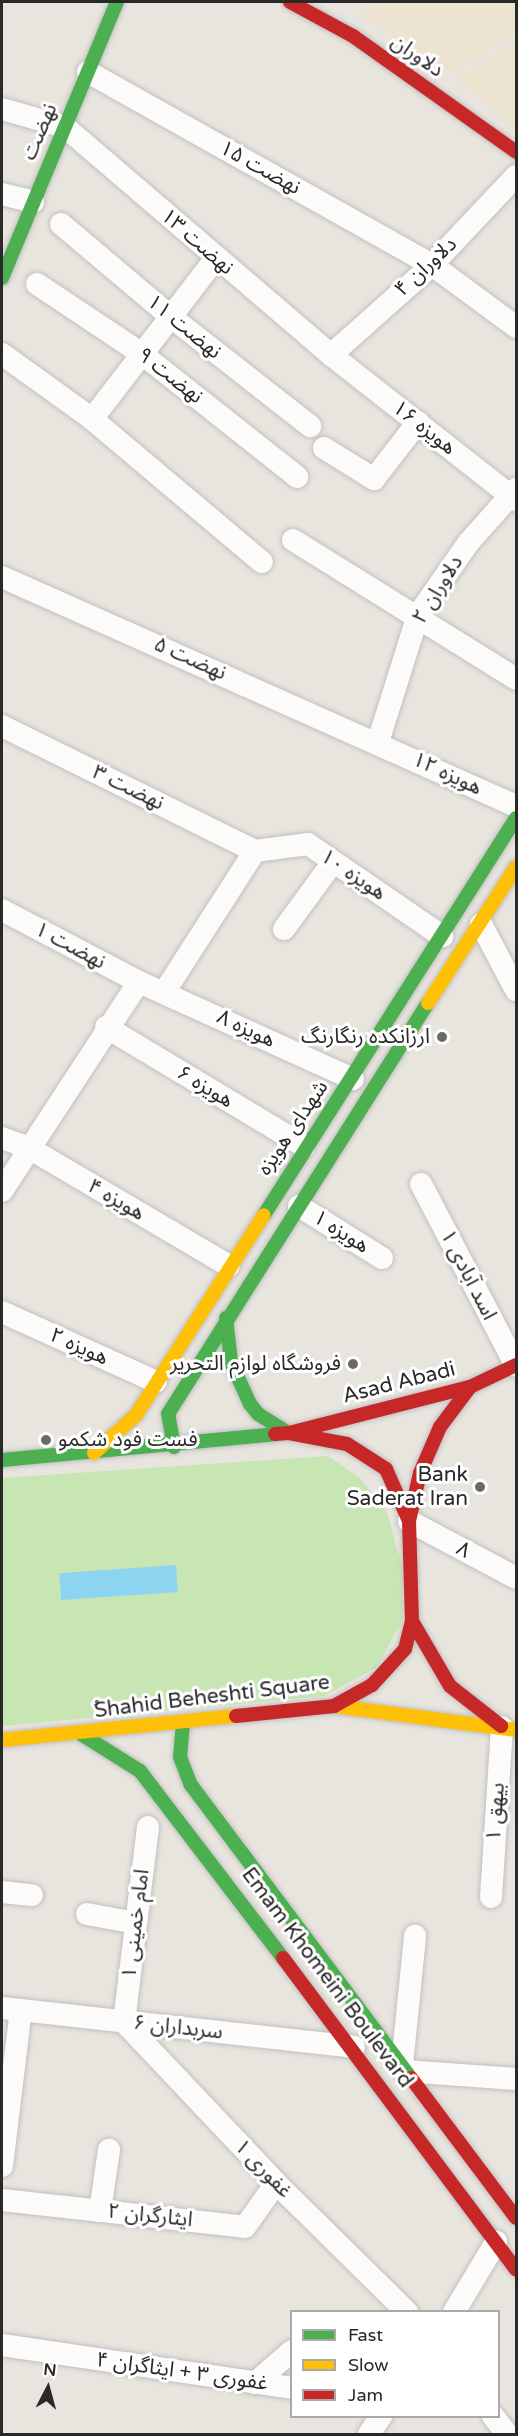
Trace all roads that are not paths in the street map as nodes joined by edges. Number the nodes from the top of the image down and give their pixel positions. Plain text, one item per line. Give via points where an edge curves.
1 (117, 2) edge
2 (290, 2) edge
3 (88, 72) junction
4 (2, 109) edge
5 (65, 127) junction
6 (516, 152) edge
7 (516, 176) edge
8 (2, 194) edge
9 (33, 202) junction
10 (62, 224) dead end
11 (215, 259) junction
12 (432, 265) junction
13 (2, 278) edge
14 (37, 284) dead end
15 (171, 317) junction
16 (516, 327) edge
17 (2, 354) edge
18 (142, 354) junction
19 (332, 355) junction
20 (93, 419) junction
21 (418, 422) junction
22 (310, 426) dead end
23 (324, 448) dead end
24 (297, 477) dead end
25 (515, 495) edge
26 (293, 540) dead end
27 (262, 562) dead end
28 (2, 577) edge
29 (418, 615) junction
30 (516, 679) edge
31 (2, 726) edge
32 (378, 741) junction
33 (516, 806) edge
34 (516, 818) edge
35 (255, 850) junction
36 (333, 862) junction
37 (516, 867) edge
38 (2, 910) edge
39 (481, 924) junction
40 (284, 929) dead end
41 (441, 936) junction
42 (139, 982) junction
43 (516, 990) edge
44 (165, 991) junction
45 (106, 1027) junction
46 (352, 1079) junction
47 (2, 1138) edge
48 (304, 1146) junction
49 (29, 1148) junction
50 (421, 1184) dead end
51 (2, 1191) edge
52 (299, 1206) junction
53 (382, 1258) dead end
54 (229, 1266) junction
55 (2, 1312) edge
56 (226, 1318) junction
57 (516, 1366) edge
58 (156, 1382) junction
59 (470, 1387) junction
60 (168, 1414) junction
61 (136, 1415) junction
62 (289, 1433) junction
63 (174, 1447) junction
64 (94, 1453) junction
65 (2, 1460) edge
66 (409, 1521) junction
67 (516, 1578) edge
68 (412, 1621) junction
69 (334, 1706) junction
70 (183, 1723) junction
71 (509, 1728) edge
72 (81, 1734) junction
73 (2, 1740) edge
74 (148, 1827) dead end
75 (2, 1892) edge
76 (32, 1895) dead end
77 (491, 1897) dead end
78 (87, 1914) dead end
79 (288, 1915) junction
80 (136, 1923) junction
81 (264, 1929) junction
82 (415, 1936) dead end
83 (11, 2009) edge
84 (124, 2022) junction
85 (354, 2048) junction
86 (404, 2068) junction
87 (516, 2079) edge
88 (109, 2150) dead end
89 (2, 2166) edge
90 (276, 2183) junction
91 (2, 2200) edge
92 (100, 2211) junction
93 (516, 2218) edge
94 (496, 2242) junction
95 (516, 2270) edge
96 (405, 2310) edge
97 (455, 2310) edge
98 (2, 2345) edge
99 (290, 2352) edge
100 (255, 2383) junction
101 (290, 2388) edge
102 (380, 2418) edge
103 (495, 2418) edge
104 (369, 2434) edge
105 (507, 2434) edge

1 - 3 main road, نهضت
2 - 6 main road, دلاوران via 353,36
3 - 5 main road, نهضت
3 - 12 street, نهضت ۱۵
4 - 5 street
5 - 9 main road, نهضت
5 - 11 street, نهضت ۱۳
7 - 12 street, دلاوران ۴
8 - 9 street
9 - 13 main road, نهضت
10 - 15 street, نهضت ۱۱
11 - 15 street
11 - 19 street, نهضت ۱۳
12 - 16 street, نهضت ۱۵
12 - 19 street, دلاوران ۴
14 - 18 street, نهضت ۹
15 - 18 street
15 - 22 street, نهضت ۱۱
17 - 20 street
18 - 20 street
18 - 24 street, نهضت ۹
19 - 21 street, هویزه ۱۶
20 - 27 street
21 - 23 street via 374,479
21 - 25 street, هویزه ۱۶
25 - 29 street, دلاوران ۲ via 469,542
26 - 29 street
28 - 32 street, نهضت ۵
29 - 30 street
29 - 32 street, دلاوران ۲
31 - 35 street, نهضت ۳
32 - 33 street, هویزه ۱۲
34 - 41 main road, شهدای هویزه
35 - 36 street, هویزه ۱۰ via 308,844
35 - 44 street
36 - 40 street
36 - 41 street, هویزه ۱۰
37 - 39 main road
38 - 42 street, نهضت ۱
39 - 43 street
39 - 52 main road
41 - 46 main road, شهدای هویزه
42 - 44 street, هویزه ۸
42 - 45 street
44 - 46 street, هویزه ۸
45 - 48 street, هویزه ۶
45 - 49 street
46 - 48 main road, شهدای هویزه
47 - 49 street, هویزه ۴
48 - 54 main road, شهدای هویزه
49 - 51 street
49 - 54 street, هویزه ۴
50 - 57 street, اسد آبادی ۱
52 - 53 street, هویزه ۱
52 - 56 main road
54 - 58 main road, شهدای هویزه
55 - 58 street, هویزه ۲
56 - 60 main road
56 - 62 main road via 231,1362 250,1404 258,1414
57 - 59 main road, Asad Abadi
58 - 61 main road, شهدای هویزه
59 - 62 main road, Asad Abadi
59 - 66 main road via 440,1427 420,1473
60 - 61 main road
60 - 63 main road
61 - 64 main road, شهدای هویزه
62 - 63 main road, ُShahid Beheshti Square
62 - 66 main road, ُShahid Beheshti Square via 347,1444 386,1469
63 - 64 main road, ُShahid Beheshti Square
64 - 65 main road, ُShahid Beheshti Square
66 - 67 street, ۸
66 - 68 main road, ُShahid Beheshti Square
68 - 69 main road, ُShahid Beheshti Square via 405,1649 392,1664 372,1685
68 - 71 main road via 450,1686
69 - 70 main road, ُShahid Beheshti Square
69 - 71 main road
70 - 72 main road, ُShahid Beheshti Square
70 - 79 main road, Emam Khomeini Boulevard via 180,1757 191,1785
71 - 77 street, بیهق ۱
72 - 73 main road, ُShahid Beheshti Square
72 - 81 main road, Emam Khomeini Boulevard via 140,1771
74 - 80 street, امام خمینی ۱
75 - 76 street
78 - 80 street
79 - 81 main road
79 - 86 main road, Emam Khomeini Boulevard
80 - 84 street, امام خمینی ۱
81 - 85 main road, Emam Khomeini Boulevard
82 - 86 street
83 - 84 street, سربداران ۶
83 - 89 street
84 - 85 street, سربداران ۶
84 - 90 street, غفوری ۱
85 - 94 main road, Emam Khomeini Boulevard
86 - 87 street
86 - 93 main road, Emam Khomeini Boulevard
88 - 92 street
90 - 92 street, ایثارگران ۲ via 245,2226
90 - 96 street, غفوری ۱
91 - 92 street, ایثارگران ۲
94 - 95 main road, Emam Khomeini Boulevard
94 - 97 street
98 - 100 street, غفوری ۳ + ایثاگران ۴
99 - 100 street
100 - 101 street, غفوری ۳ + ایثاگران ۴
102 - 104 street
103 - 105 street

